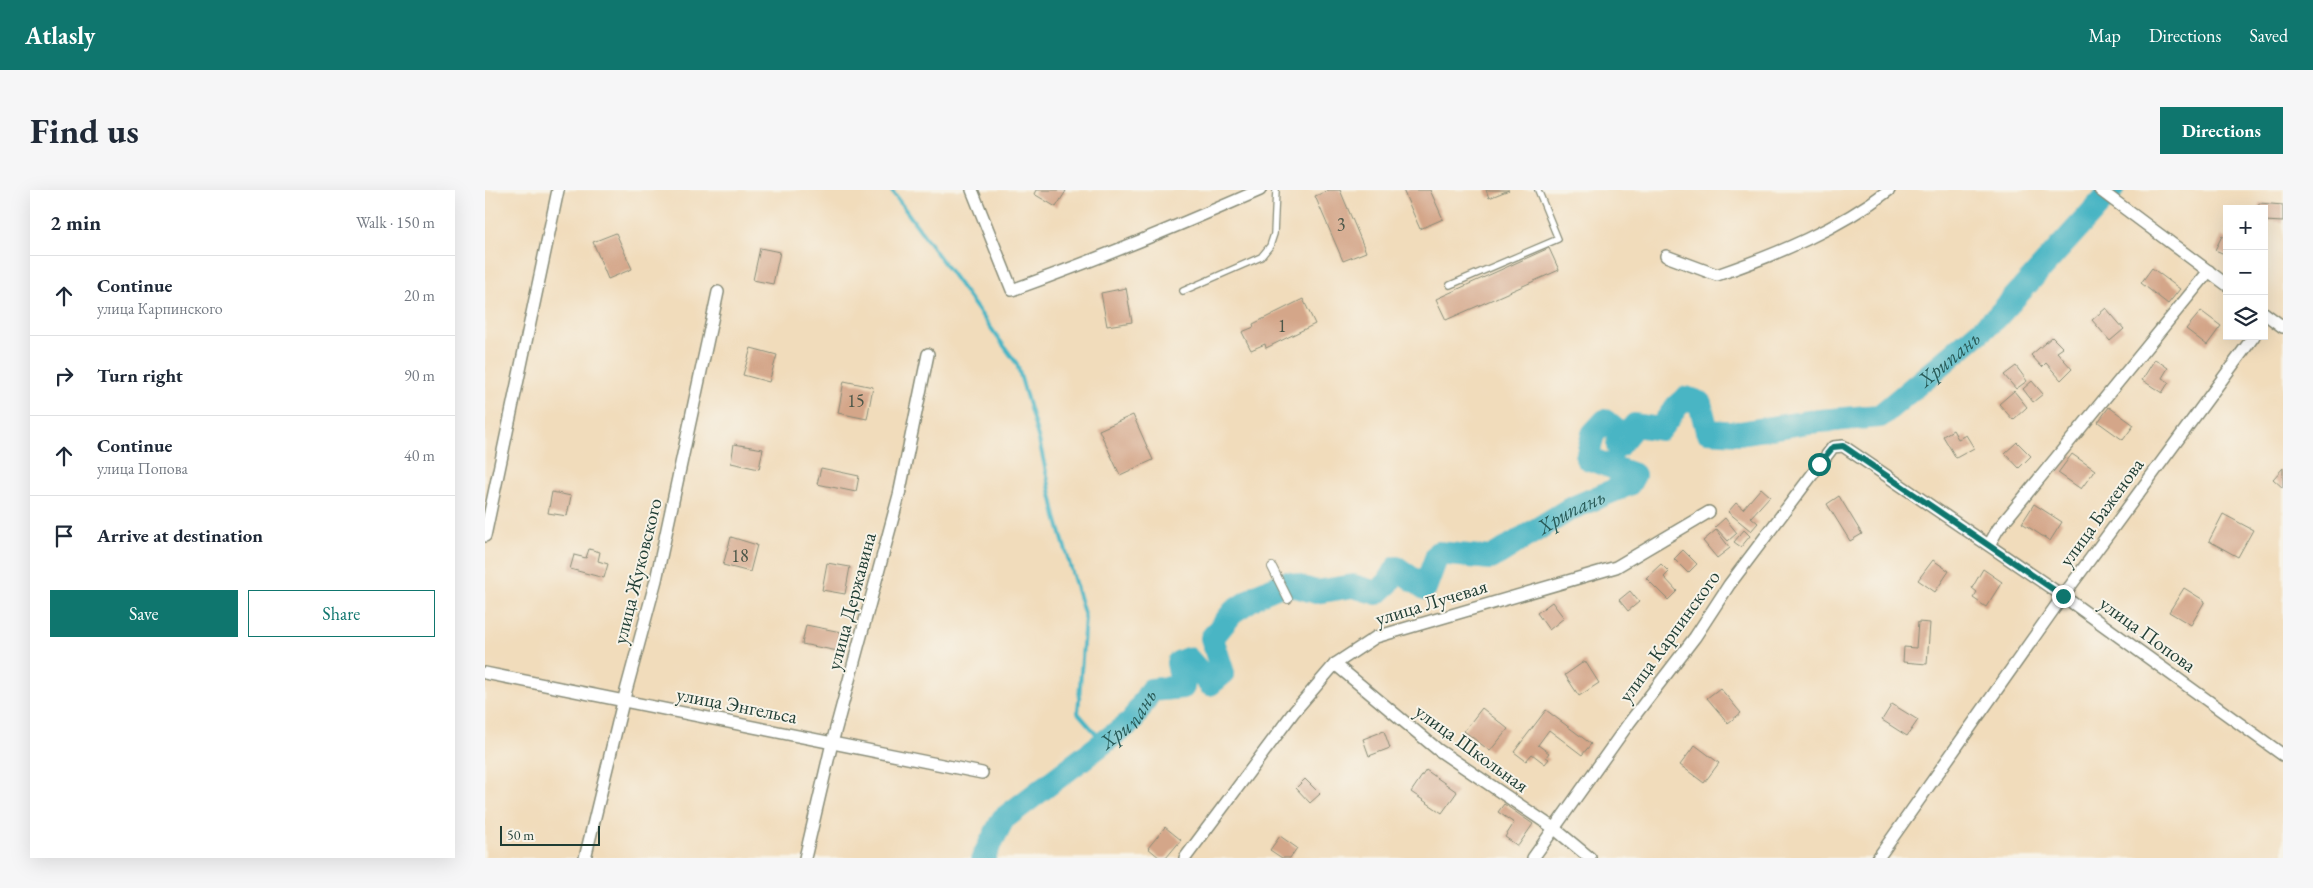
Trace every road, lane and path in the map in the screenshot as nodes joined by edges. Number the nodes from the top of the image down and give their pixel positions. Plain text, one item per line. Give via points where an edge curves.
1 (558, 190) edge
2 (972, 190) edge
3 (1260, 190) edge
4 (1276, 190) edge
5 (1537, 190) edge
6 (1889, 190) edge
7 (2100, 190) edge
8 (1666, 256) dead end
9 (2209, 271) junction
10 (2223, 282) edge
11 (1450, 286) dead end
12 (1183, 291) dead end
13 (718, 292) dead end
14 (2268, 318) edge
15 (2282, 325) edge
16 (2251, 340) edge
17 (928, 354) dead end
18 (1843, 446) joint
19 (1709, 512) dead end
20 (485, 536) edge
21 (1989, 545) junction
22 (1272, 567) dead end
23 (2063, 596) junction
24 (1288, 599) dead end
25 (1335, 664) junction
26 (485, 673) edge
27 (623, 702) junction
28 (832, 743) junction
29 (2283, 754) edge
30 (982, 773) dead end
31 (1555, 830) junction
32 (585, 858) edge
33 (805, 858) edge
34 (1185, 858) edge
35 (1533, 858) edge
36 (1590, 858) edge
37 (1878, 858) edge

1 - 20 street
2 - 3 street via 1012,290 1108,255
4 - 12 lane via 1274,234 1261,257
5 - 11 lane via 1558,239
6 - 8 street via 1827,230 1767,258 1717,275
7 - 9 street
9 - 10 street
9 - 21 street via 1998,529
13 - 27 street, улица Жуковского via 656,580
14 - 15 street
16 - 23 street, улица Баженова
17 - 28 street, улица Державина via 899,495
18 - 21 street, улица Попова
18 - 31 street, улица Карпинского via 1833,447 1814,471 1629,723
19 - 25 street, улица Лучевая via 1616,567 1376,636
21 - 23 street, улица Попова
22 - 24 street
23 - 29 street, улица Попова
23 - 37 street, улица Баженова
25 - 31 street, улица Школьная via 1437,750
25 - 34 street, улица Лучевая via 1293,713
26 - 27 street, улица Энгельса
27 - 28 street, улица Энгельса
27 - 32 street, улица Жуковского
28 - 30 street, улица Энгельса
28 - 33 street, улица Державина
31 - 35 street, улица Карпинского
31 - 36 street, улица Школьная

